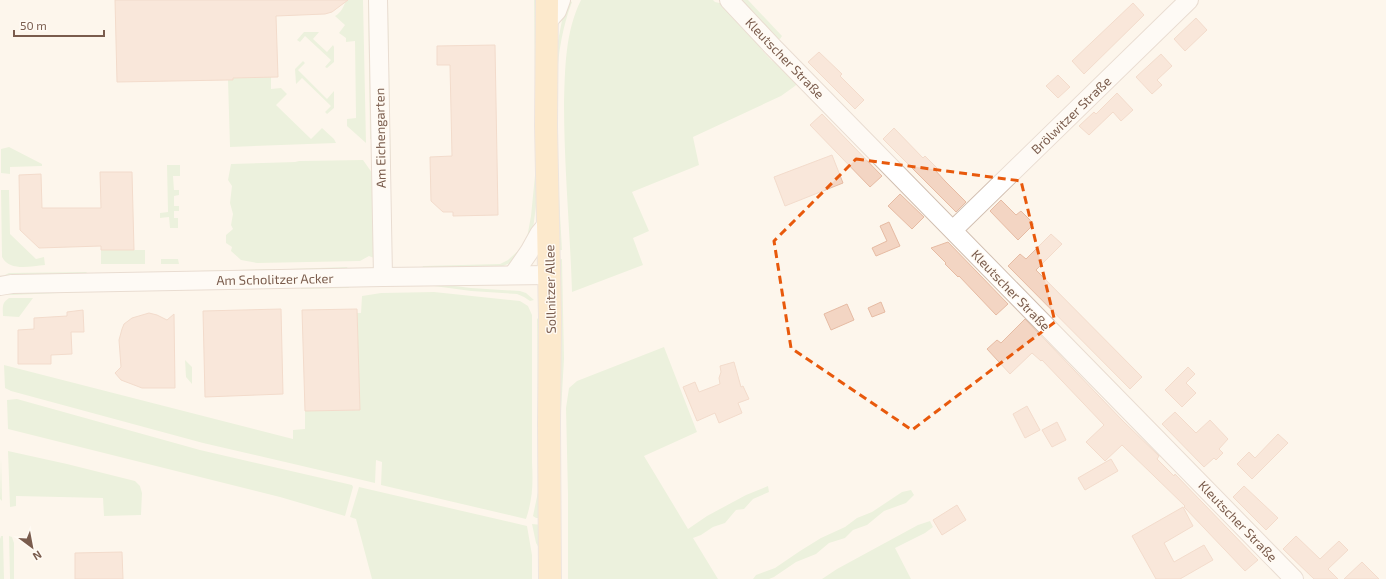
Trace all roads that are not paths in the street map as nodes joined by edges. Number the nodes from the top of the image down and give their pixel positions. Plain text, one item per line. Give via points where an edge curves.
1 (378, 0) edge
2 (547, 0) edge
3 (561, 0) edge
4 (729, 0) edge
5 (1189, 0) edge
6 (547, 22) junction
7 (548, 223) junction
8 (953, 230) junction
9 (513, 274) junction
10 (550, 275) junction
11 (383, 276) junction
12 (0, 286) edge
13 (550, 579) edge
14 (1294, 579) edge

1 - 11 street, Am Eichengarten
2 - 6 main road, Sollnitzer Allee
3 - 6 street via 557,11
4 - 8 street, Kleutscher Straße
5 - 8 street, Brölwitzer Straße
6 - 7 main road, Sollnitzer Allee
7 - 9 street
7 - 10 main road, Sollnitzer Allee
8 - 14 street, Kleutscher Straße
9 - 10 street, Am Scholitzer Acker
9 - 11 street, Am Scholitzer Acker
10 - 13 main road, Sollnitzer Allee
11 - 12 street, Am Scholitzer Acker

